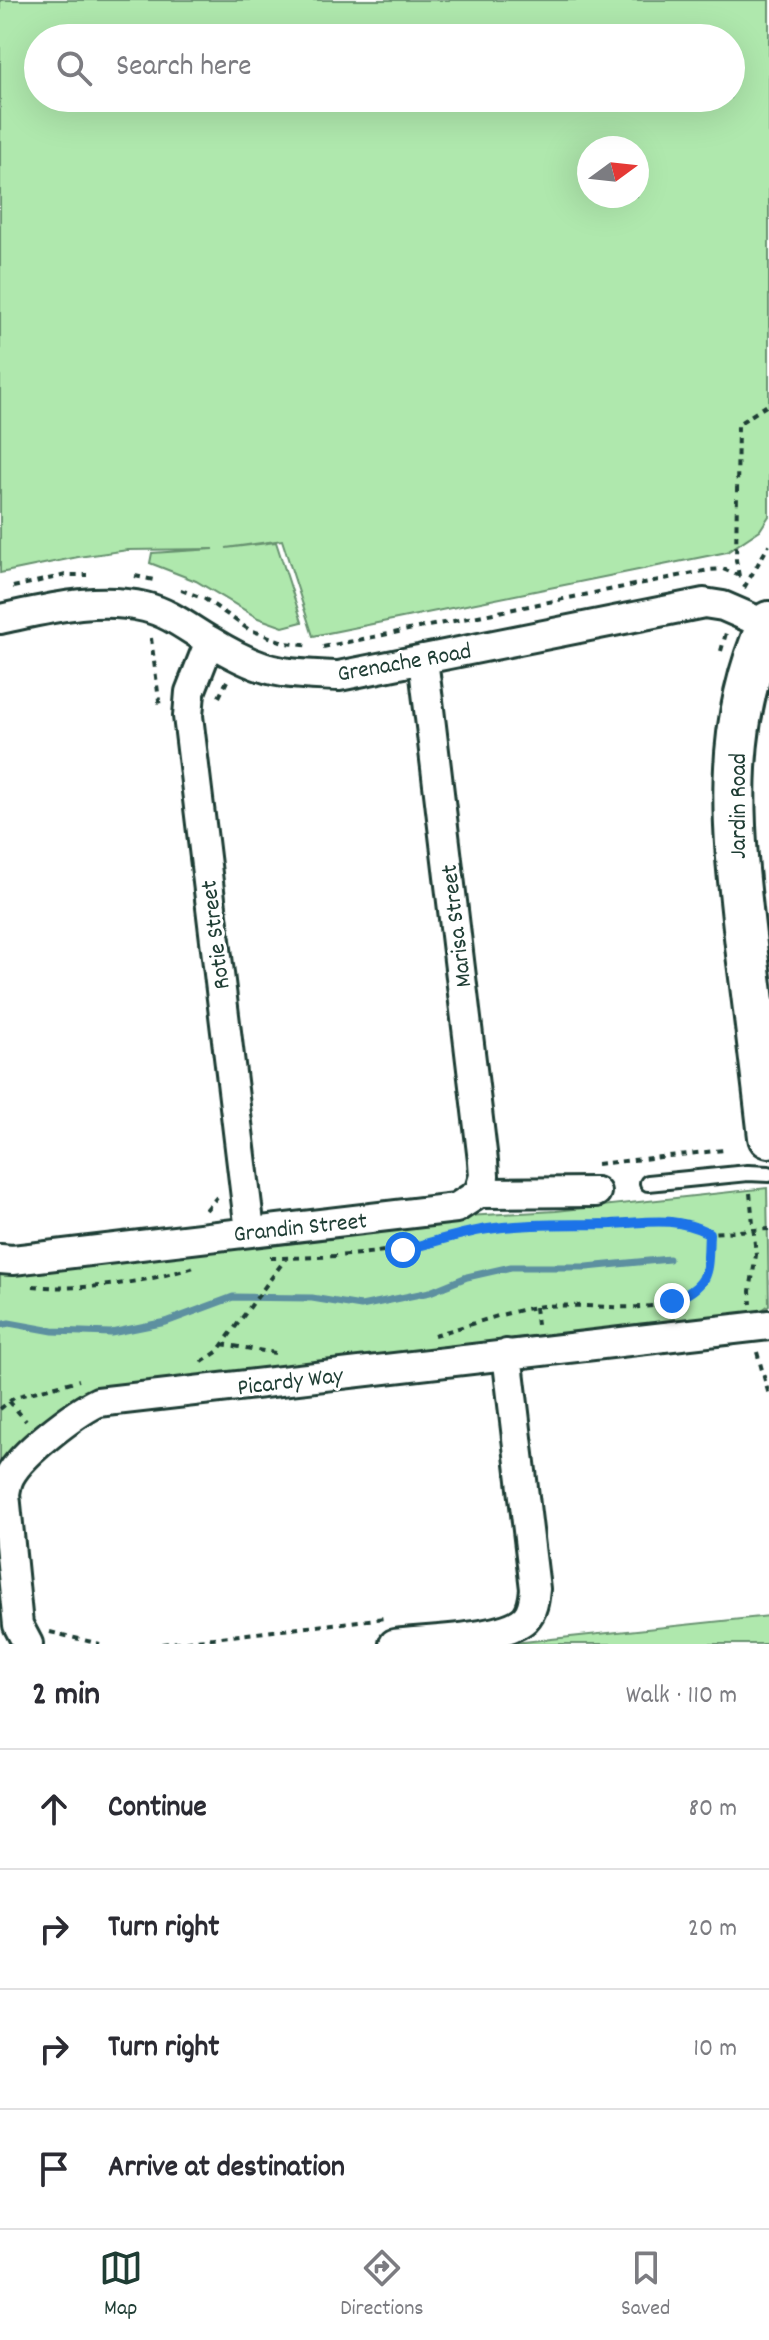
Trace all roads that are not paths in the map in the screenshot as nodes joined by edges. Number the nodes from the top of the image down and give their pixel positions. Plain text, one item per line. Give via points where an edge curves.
1 (0, 619) edge
2 (768, 625) edge
3 (210, 641) junction
4 (423, 659) junction
5 (769, 709) edge
6 (769, 933) edge
7 (769, 1137) edge
8 (769, 1174) edge
9 (648, 1183) dead end
10 (596, 1192) dead end
11 (479, 1193) junction
12 (250, 1231) junction
13 (0, 1259) edge
14 (769, 1325) edge
15 (507, 1354) junction
16 (392, 1631) edge
17 (37, 1638) edge

1 - 3 street, Grenache Road via 70,604 115,602 149,608
2 - 4 street, Grenache Road via 704,603
2 - 7 street, Jardin Road via 744,701 732,789
3 - 4 street, Grenache Road via 280,672 339,676
3 - 12 street, Rotie Street via 190,692 188,716
4 - 11 street, Marisa Street via 483,1161
5 - 6 street, Jardin Road via 759,816
8 - 9 lane
10 - 11 street, Grandin Street
11 - 12 street, Grandin Street via 456,1208
12 - 13 street, Grandin Street
14 - 15 street, Picardy Way
15 - 16 street via 533,1606 526,1618 505,1631
15 - 17 street, Picardy Way via 98,1402 79,1411 21,1462 9,1477 5,1494 18,1625

